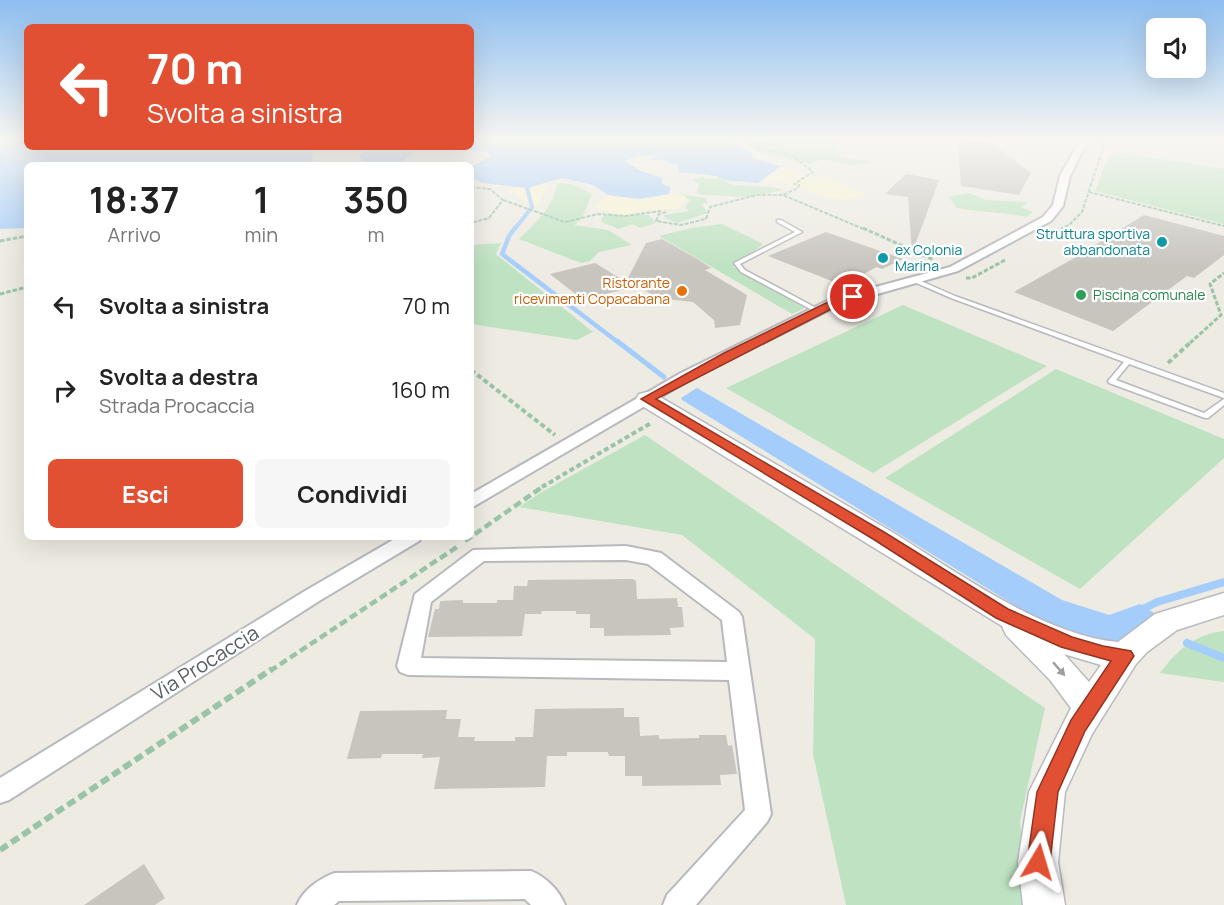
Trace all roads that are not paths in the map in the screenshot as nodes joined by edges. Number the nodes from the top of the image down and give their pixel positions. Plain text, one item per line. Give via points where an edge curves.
1 (1064, 182) edge
2 (779, 221) dead end
3 (914, 280) junction
4 (818, 311) junction
5 (1128, 361) junction
6 (1224, 396) edge
7 (1224, 400) edge
8 (655, 403) junction
9 (474, 500) edge
10 (407, 540) edge
11 (1224, 604) edge
12 (1002, 613) junction
13 (1130, 650) junction
14 (738, 671) junction
15 (1090, 707) junction
16 (0, 792) edge
17 (312, 905) edge
18 (551, 905) edge
19 (677, 905) edge
20 (1044, 905) edge

1 - 3 street via 1058,206 1047,219 954,269
2 - 4 lane via 799,232 737,263 743,271
3 - 4 street via 836,302
3 - 5 lane
4 - 8 street via 686,376
5 - 6 lane
5 - 7 lane via 1112,381 1205,416
8 - 9 street via 568,444
8 - 12 street
10 - 16 street, Via Procaccia
11 - 13 street via 1166,622
12 - 13 street via 1067,642 1103,653
12 -> 15 street via 1035,642
13 - 15 street
14 - 14 street via 420,666 408,666 422,599 480,555 626,554 654,558 732,617
14 - 19 street via 758,814
15 - 20 street via 1047,792 1038,862
17 - 18 street via 334,887 531,885

